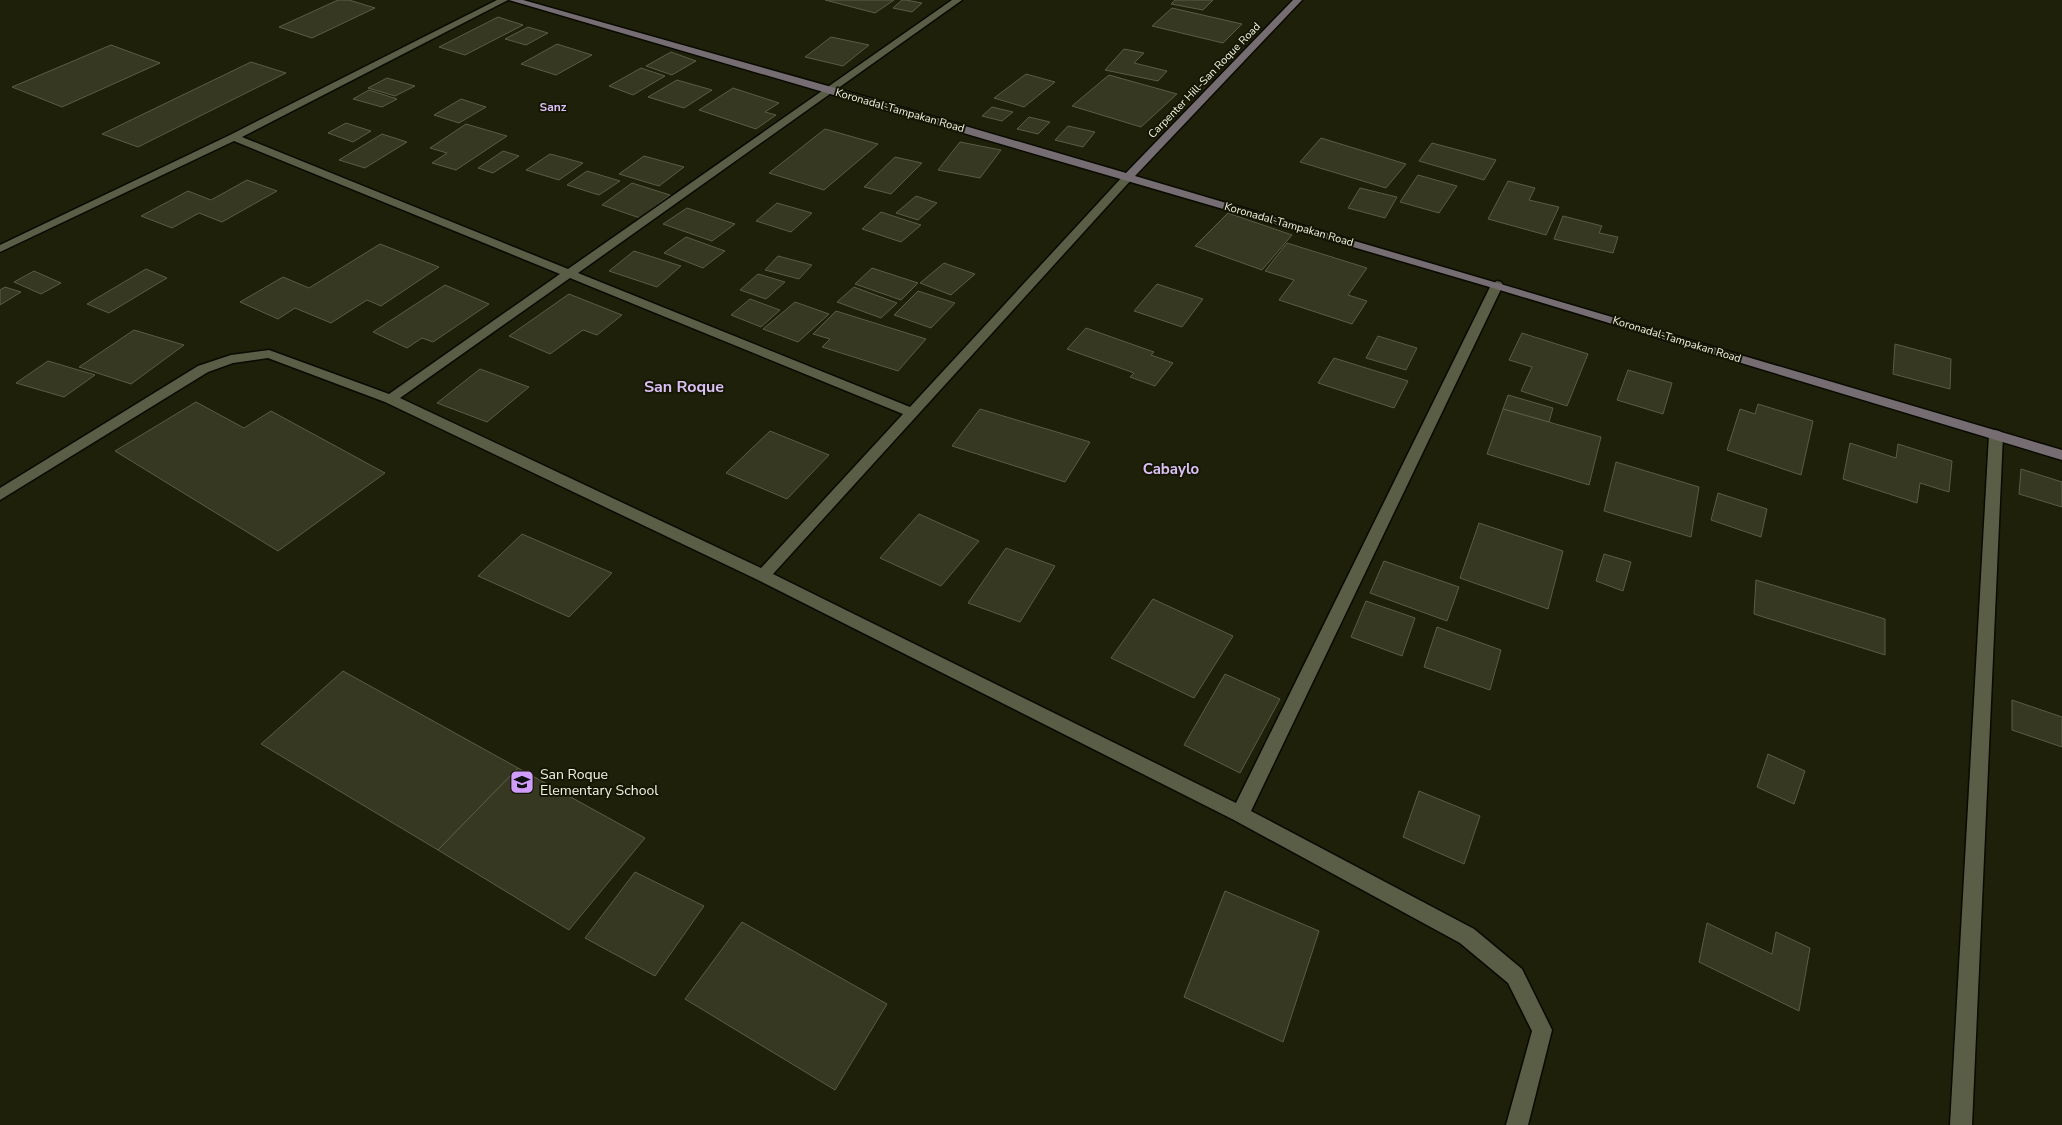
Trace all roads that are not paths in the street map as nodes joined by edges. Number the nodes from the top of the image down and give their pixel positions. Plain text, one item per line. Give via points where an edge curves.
1 (504, 0) edge
2 (513, 0) edge
3 (958, 0) edge
4 (1298, 0) edge
5 (832, 90) junction
6 (234, 136) junction
7 (1128, 177) junction
8 (0, 249) edge
9 (570, 274) junction
10 (1498, 285) junction
11 (390, 399) junction
12 (912, 413) junction
13 (1996, 436) junction
14 (2062, 455) edge
15 (0, 495) edge
16 (763, 576) junction
17 (1240, 814) junction
18 (1517, 1125) edge
19 (1961, 1125) edge

1 - 6 street
2 - 5 main road, Koronadal-Tampakan Road
3 - 5 street
4 - 7 main road, Carpenter Hill-San Roque Road
5 - 7 main road, Koronadal-Tampakan Road
5 - 9 street
6 - 8 street
6 - 9 street
7 - 10 main road, Koronadal-Tampakan Road
7 - 12 street
9 - 11 street
9 - 12 street
10 - 13 main road, Koronadal-Tampakan Road
10 - 17 street
11 - 15 street via 269,354 231,359 202,368
11 - 16 street
12 - 16 street
13 - 14 main road, Koronadal-Tampakan Road
13 - 19 street
16 - 17 street
17 - 18 street via 1467,936 1515,976 1542,1030

